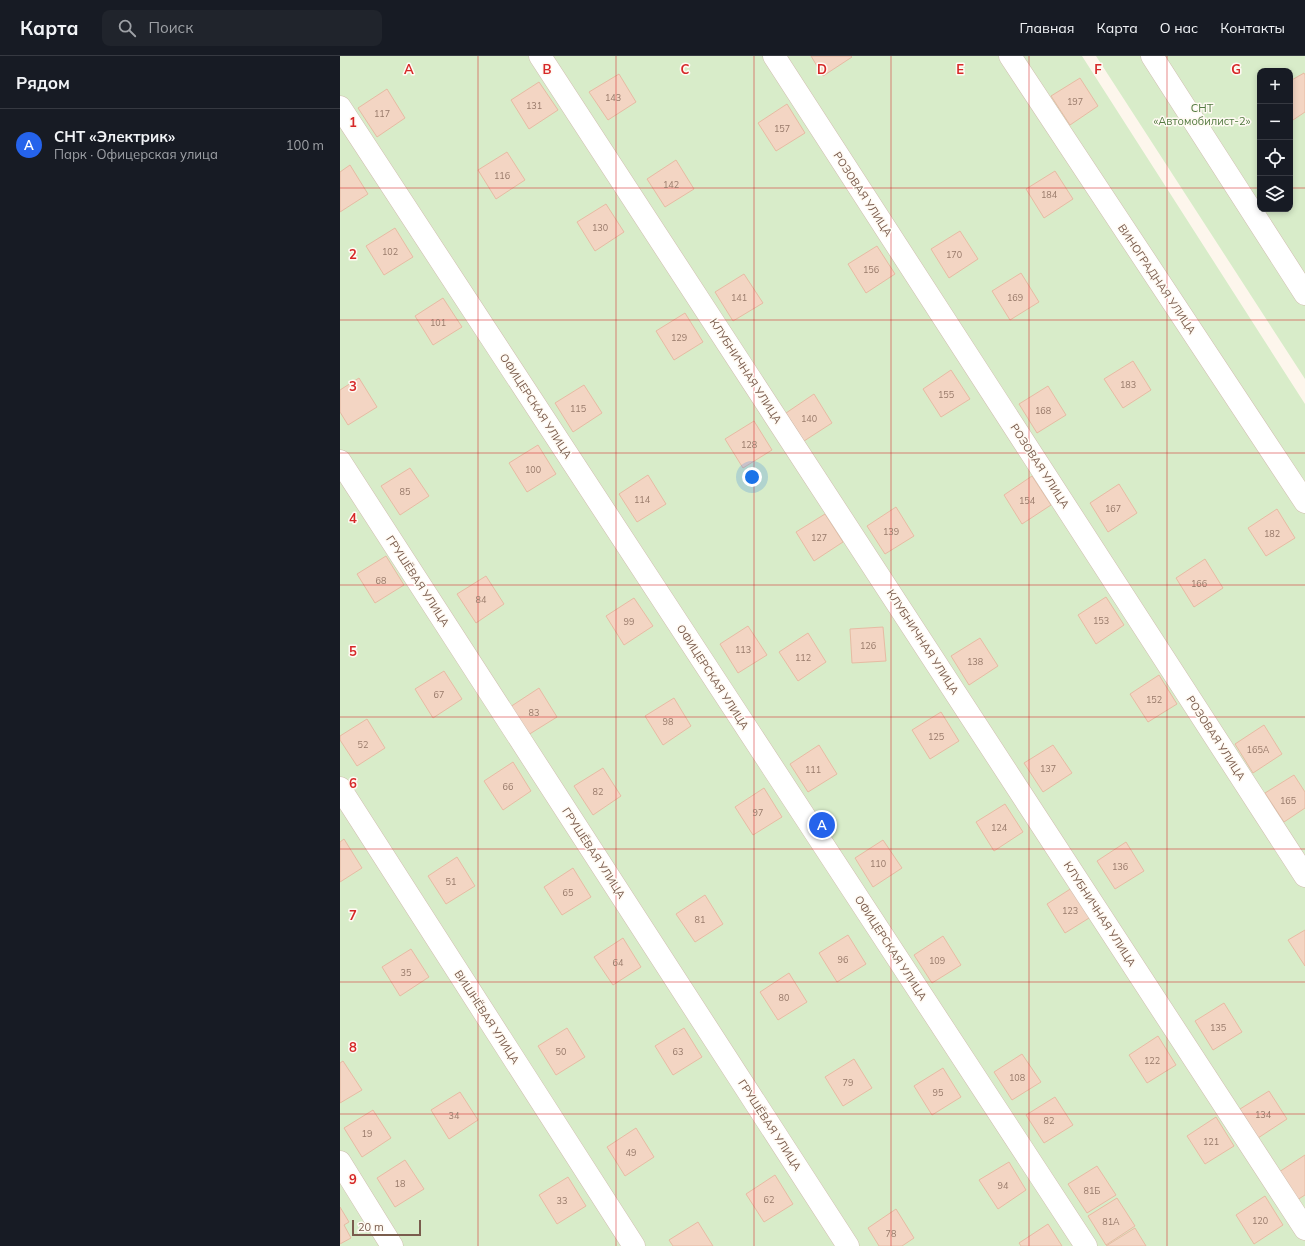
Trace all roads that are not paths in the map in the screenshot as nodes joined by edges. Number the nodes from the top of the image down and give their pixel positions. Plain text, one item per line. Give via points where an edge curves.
1 (540, 56) edge
2 (774, 56) edge
3 (1010, 56) edge
4 (1152, 56) edge
5 (340, 107) edge
6 (1305, 294) edge
7 (340, 461) edge
8 (1305, 502) edge
9 (340, 788) edge
10 (1305, 876) edge
11 (340, 1162) edge
12 (1305, 1229) edge
13 (392, 1246) edge
14 (634, 1246) edge
15 (848, 1246) edge
16 (1086, 1246) edge

1 - 12 street, КЛУБНИЧНАЯ УЛИЦА
2 - 10 street, РОЗОВАЯ УЛИЦА
3 - 8 street, ВИНОГРАДНАЯ УЛИЦА
4 - 6 street
5 - 16 street, ОФИЦЕРСКАЯ УЛИЦА
7 - 15 street, ГРУШЁВАЯ УЛИЦА
9 - 14 street, ВИШНЁВАЯ УЛИЦА
11 - 13 street

